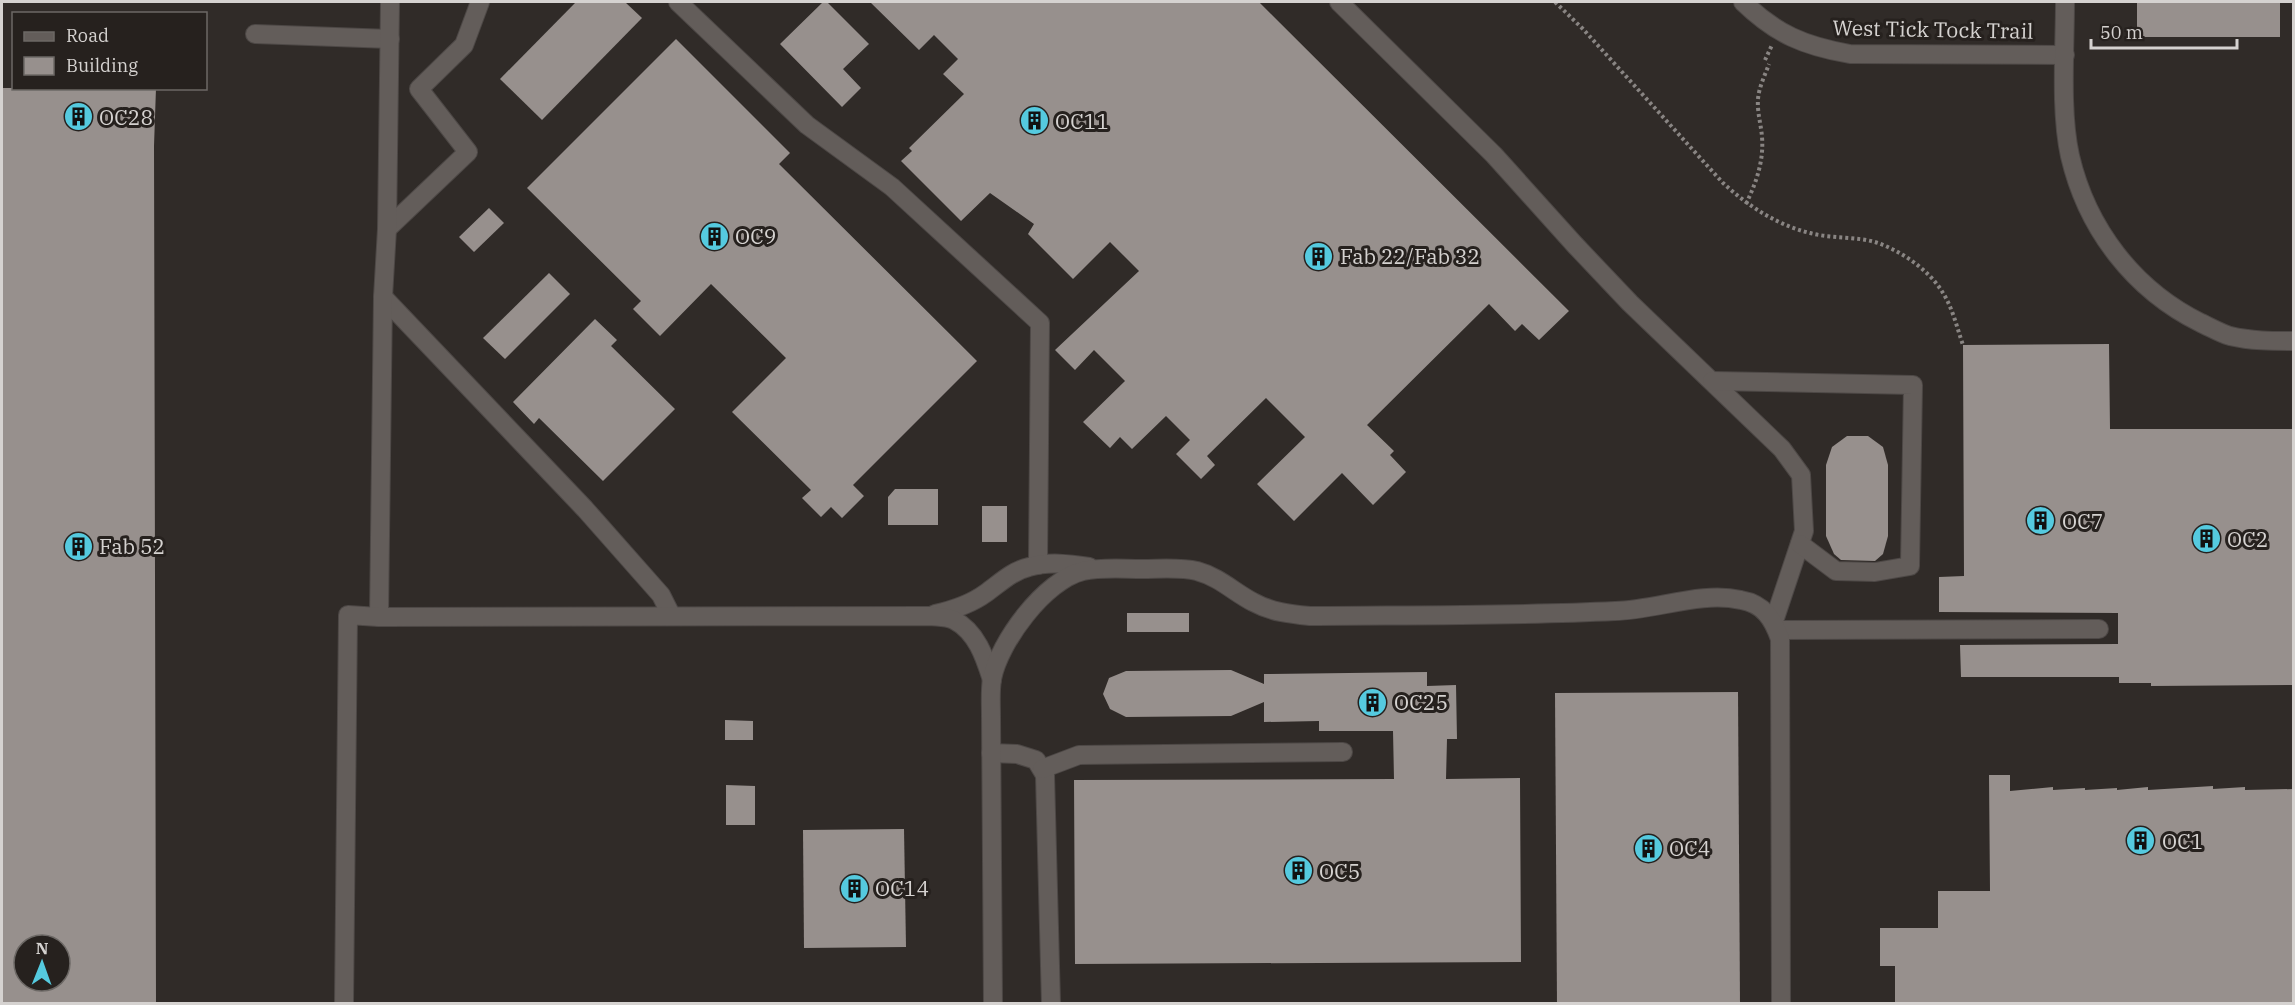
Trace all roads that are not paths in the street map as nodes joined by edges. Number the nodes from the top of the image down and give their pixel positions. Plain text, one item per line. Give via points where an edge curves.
1 (390, 2) edge
2 (480, 2) edge
3 (678, 2) edge
4 (1339, 2) edge
5 (1743, 2) edge
6 (2065, 2) edge
7 (255, 34) dead end
8 (390, 39) junction
9 (2066, 55) junction
10 (387, 229) junction
11 (383, 297) junction
12 (2294, 342) edge
13 (1712, 381) junction
14 (1800, 544) junction
15 (1038, 565) junction
16 (1102, 569) junction
17 (671, 615) junction
18 (930, 616) junction
19 (379, 617) junction
20 (1775, 625) junction
21 (2099, 629) dead end
22 (992, 680) junction
23 (1343, 752) dead end
24 (991, 753) junction
25 (1042, 768) junction
26 (344, 1004) edge
27 (993, 1004) edge
28 (1051, 1004) edge
29 (1781, 1004) edge

1 - 8 street
2 - 10 street via 464,45 419,89 468,152
3 - 15 street via 807,125 892,188 1040,322
4 - 13 street via 1494,154 1630,303
5 - 9 street, West Tick Tock Trail via 1788,36 1818,48 1850,54
6 - 9 street
7 - 8 street
8 - 10 street
9 - 12 street via 2070,155 2080,191 2113,251 2158,297 2189,317 2228,335
10 - 11 street
11 - 17 street via 585,509 661,595
11 - 19 street
13 - 14 street via 1782,449 1801,475 1804,531
13 - 14 street via 1913,386 1910,566 1875,572 1836,571
14 - 20 street
15 - 16 street
15 - 18 street via 1009,576 959,608
16 - 20 street via 1196,571 1214,577 1252,602 1310,616 1617,611 1722,597 1760,607
16 - 22 street via 1081,572 1045,594 1017,626 999,657
17 - 18 street
17 - 19 street
18 - 22 street via 954,620 971,634 984,653
19 - 26 street via 348,615
20 - 21 street
20 - 29 street via 1780,639
22 - 24 street
23 - 25 street via 1079,755
24 - 25 street via 1017,754 1036,760
24 - 27 street
25 - 28 street

